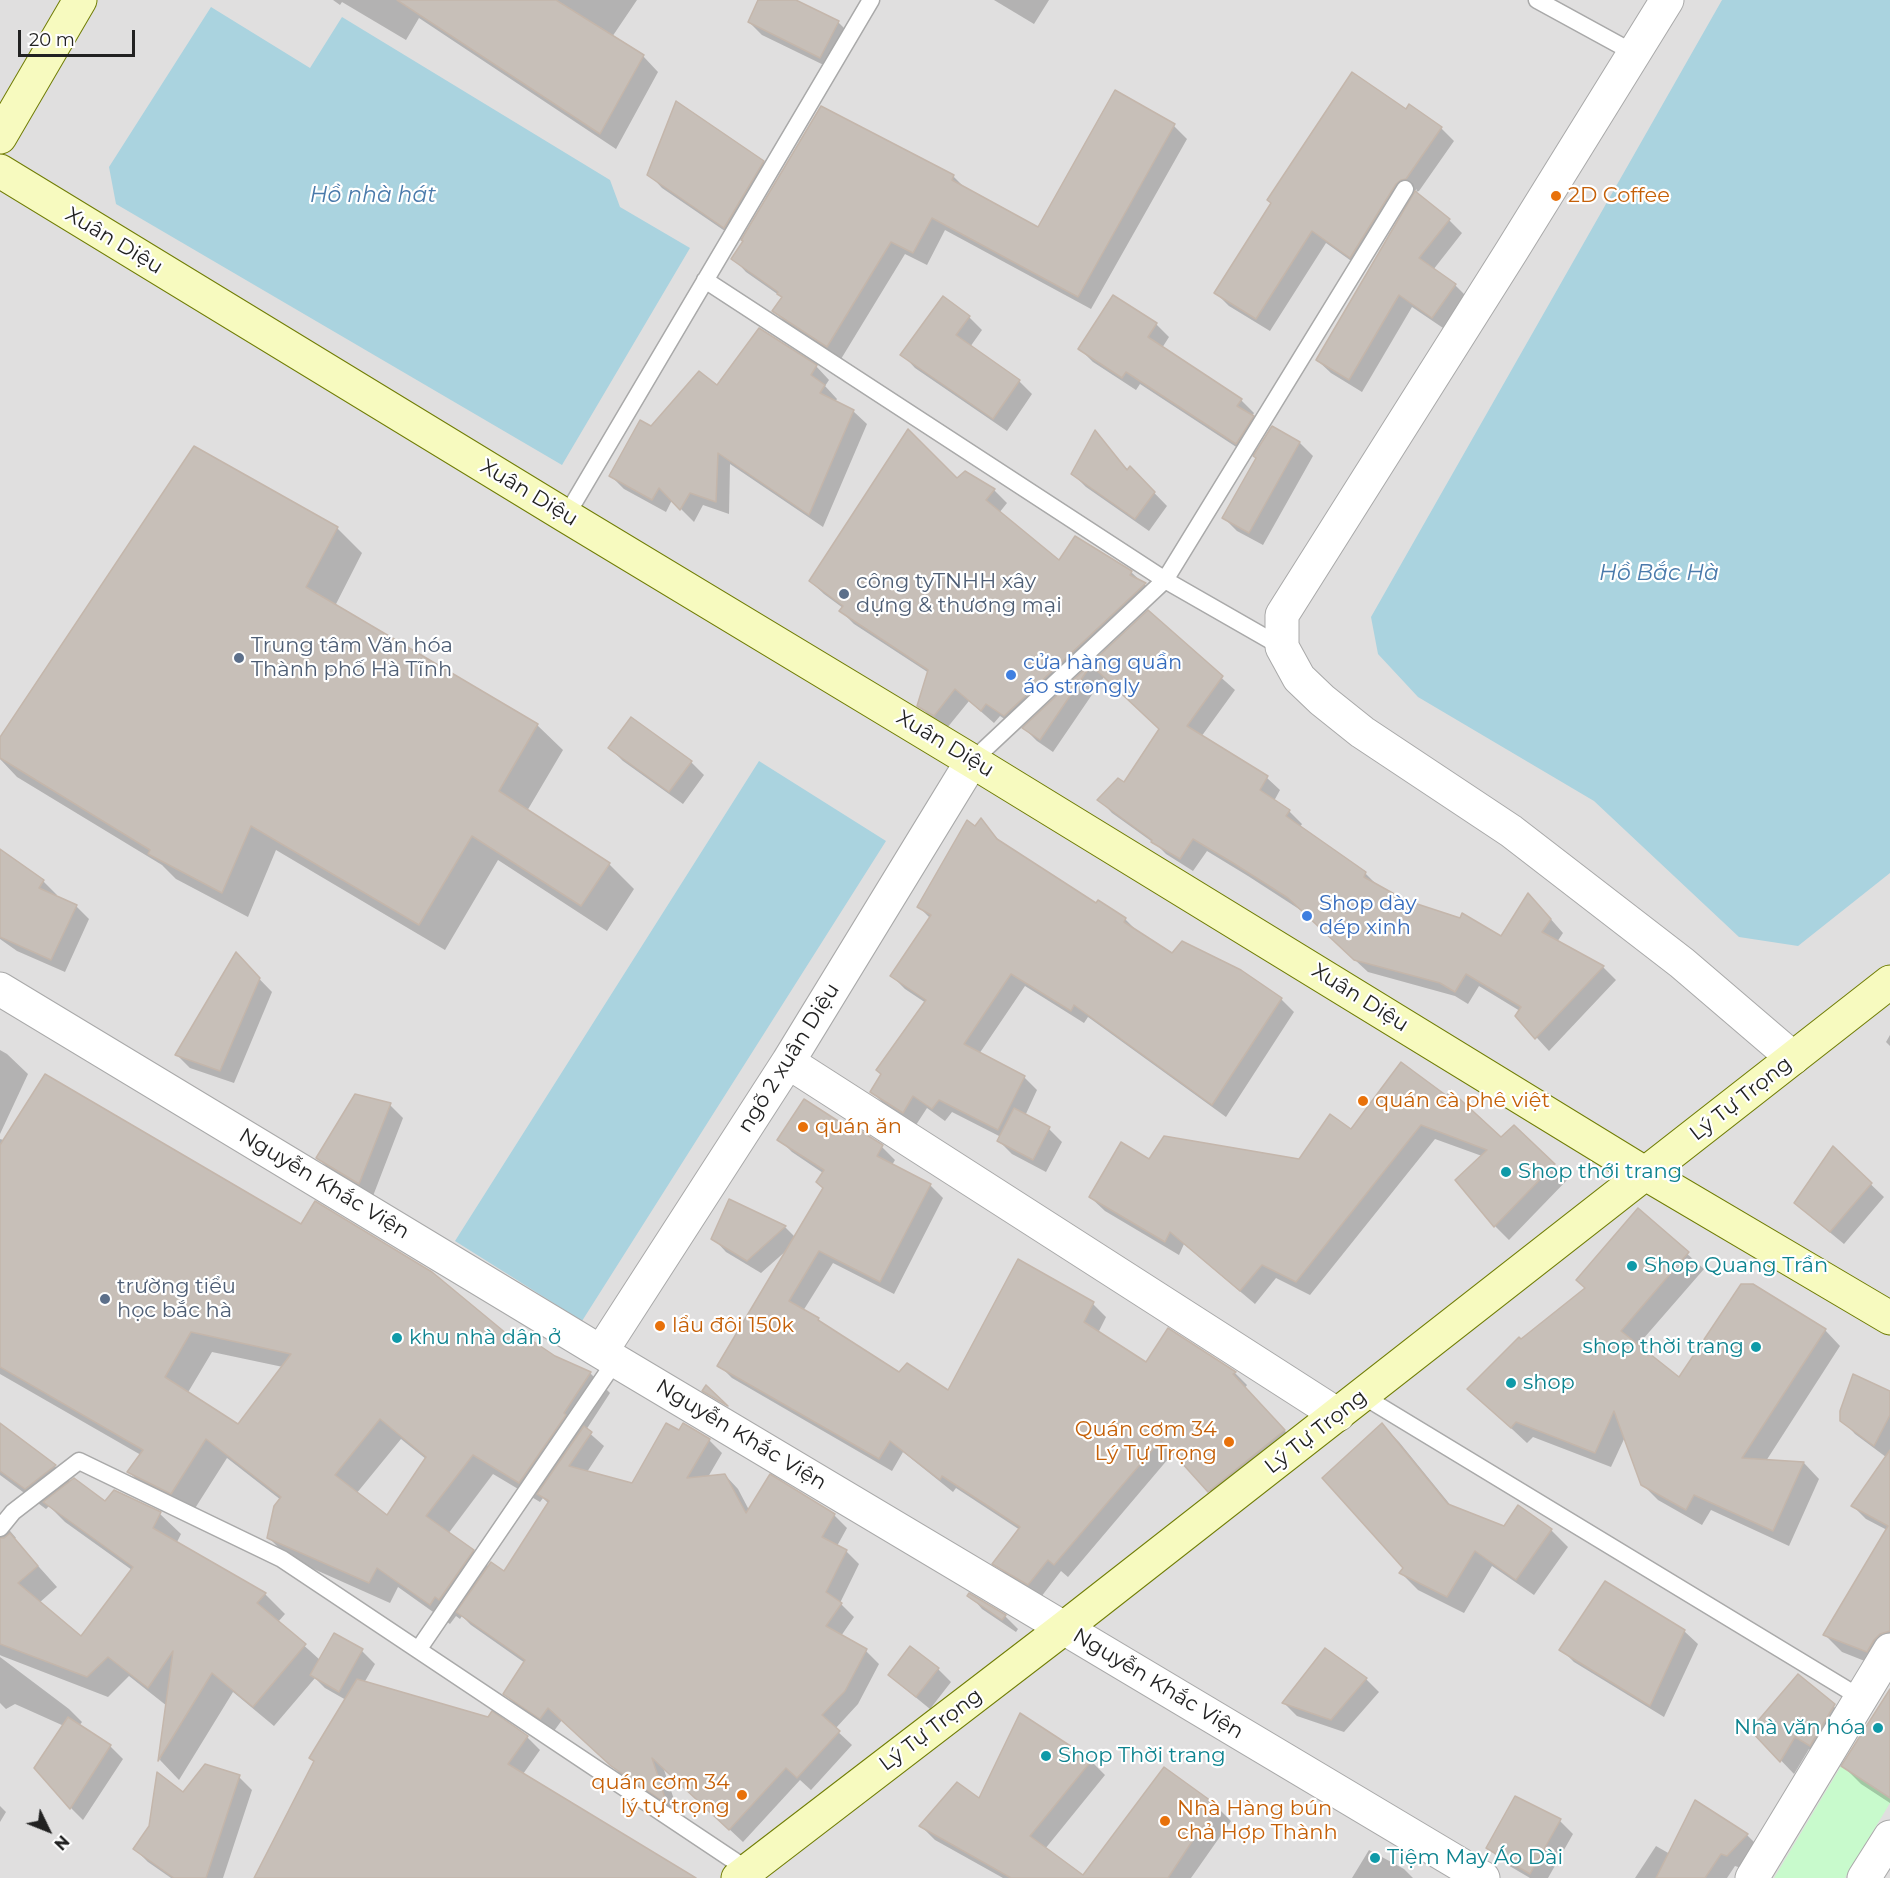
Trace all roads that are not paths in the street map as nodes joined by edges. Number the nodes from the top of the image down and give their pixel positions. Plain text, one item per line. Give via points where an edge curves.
1 (80, 0) edge
2 (871, 0) edge
3 (1537, 0) edge
4 (1667, 0) edge
5 (1634, 53) junction
6 (0, 137) edge
7 (0, 171) edge
8 (1405, 189) dead end
9 (705, 280) junction
10 (566, 516) junction
11 (1165, 580) junction
12 (1282, 647) junction
13 (972, 760) junction
14 (1890, 982) edge
15 (0, 989) edge
16 (1793, 1058) junction
17 (788, 1062) junction
18 (1646, 1174) junction
19 (1890, 1318) edge
20 (608, 1356) junction
21 (1350, 1405) junction
22 (0, 1528) edge
23 (1064, 1628) junction
24 (418, 1650) junction
25 (1890, 1650) edge
26 (1861, 1698) junction
27 (1890, 1837) edge
28 (743, 1874) edge
29 (1483, 1878) edge
30 (1752, 1878) edge
31 (1864, 1878) edge

1 - 6 street
2 - 9 lane
3 - 5 lane
4 - 5 street
5 - 12 street via 1282,615
7 - 10 street, Xuân Diệu
8 - 11 lane
9 - 10 lane
9 - 11 lane
10 - 13 street, Xuân Diệu
11 - 12 lane
11 - 13 lane
12 - 16 street via 1299,678 1322,700 1362,732 1511,831 1682,963
13 - 17 street, ngõ 2 xuân Diệu
13 - 18 street, Xuân Diệu
14 - 16 street, Lý Tự Trọng
15 - 20 street, Nguyễn Khắc Viện
16 - 18 street, Lý Tự Trọng
17 - 20 street, ngõ 2 xuân Diệu
17 - 21 street
18 - 19 street, Xuân Diệu
18 - 21 street, Lý Tự Trọng
20 - 23 street, Nguyễn Khắc Viện
20 - 24 lane
21 - 23 street, Lý Tự Trọng
21 - 26 lane
22 - 24 lane via 13,1512 79,1461 282,1559
23 - 28 street, Lý Tự Trọng
23 - 29 street, Nguyễn Khắc Viện
24 - 28 lane
25 - 26 street
26 - 30 street
27 - 31 street

